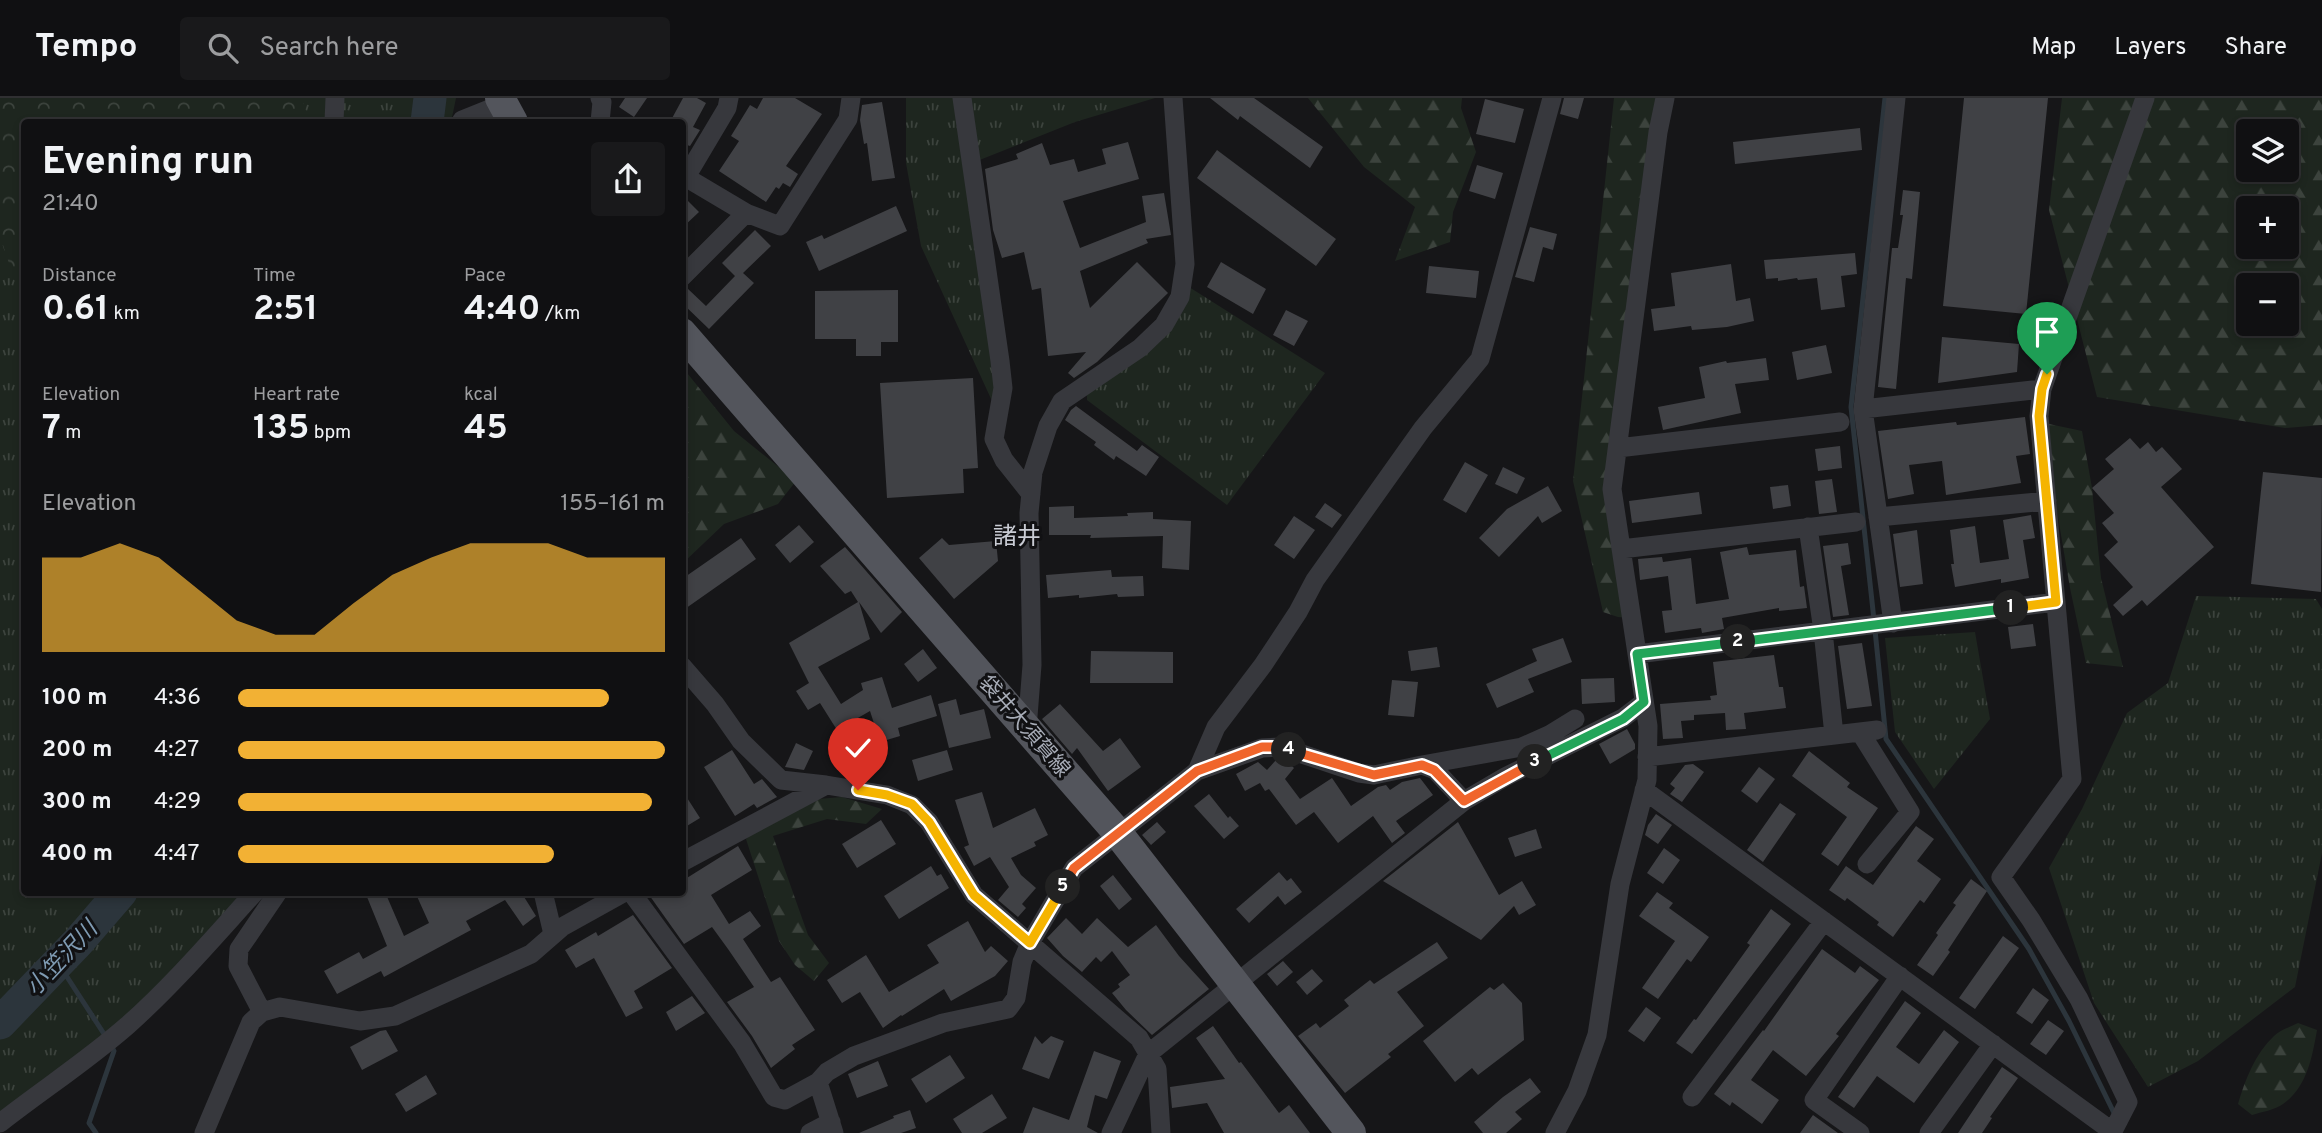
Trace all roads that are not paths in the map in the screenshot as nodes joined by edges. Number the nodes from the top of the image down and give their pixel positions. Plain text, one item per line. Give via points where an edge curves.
1 (335, 98) edge
2 (600, 98) edge
3 (729, 98) edge
4 (851, 98) edge
5 (962, 98) edge
6 (1173, 98) edge
7 (1552, 98) edge
8 (1665, 98) edge
9 (1896, 98) edge
10 (2145, 98) edge
11 (505, 108) edge
12 (334, 119) edge
13 (466, 119) edge
14 (600, 119) edge
15 (686, 173) edge
16 (686, 177) edge
17 (746, 213) junction
18 (686, 273) edge
19 (686, 338) edge
20 (2042, 389) junction
21 (1863, 409) junction
22 (1840, 422) dead end
23 (1618, 448) junction
24 (1031, 494) junction
25 (2047, 501) junction
26 (1878, 517) junction
27 (1856, 522) dead end
28 (1808, 527) junction
29 (1621, 549) junction
30 (2056, 602) junction
31 (1893, 622) junction
32 (1823, 631) junction
33 (1637, 654) junction
34 (686, 671) edge
35 (1644, 702) junction
36 (1575, 719) dead end
37 (1027, 729) junction
38 (1834, 735) junction
39 (1647, 757) junction
40 (1422, 765) junction
41 (1197, 771) junction
42 (826, 785) junction
43 (1644, 790) junction
44 (1464, 801) junction
45 (1117, 832) junction
46 (686, 860) edge
47 (1867, 864) dead end
48 (251, 896) edge
49 (275, 896) edge
50 (544, 896) edge
51 (618, 896) edge
52 (634, 896) edge
53 (1824, 921) junction
54 (553, 934) junction
55 (1030, 943) junction
56 (1900, 976) junction
57 (1236, 983) junction
58 (262, 1012) junction
59 (1993, 1044) junction
60 (1148, 1054) junction
61 (818, 1082) junction
62 (1692, 1097) dead end
63 (0, 1124) edge
64 (833, 1127) edge
65 (2112, 1132) edge
66 (204, 1133) edge
67 (810, 1133) edge
68 (1111, 1133) edge
69 (1161, 1133) edge
70 (1351, 1133) edge
71 (1555, 1133) edge
72 (1860, 1133) edge
73 (1929, 1133) edge

1 - 12 street
2 - 14 street
3 - 15 street
4 - 17 street via 848,119 780,226
5 - 24 street via 1003,388 994,439
6 - 24 street via 1185,264 1180,297 1164,325 1140,348 1062,401 1048,426
7 - 41 street via 1480,359 1423,428 1322,570 1263,665 1216,727
8 - 23 street
9 - 21 street
10 - 20 street
11 - 13 street
16 - 17 street
17 - 18 street
19 - 37 main road, 袋井大須賀線
20 - 21 street
20 - 25 street via 2039,416
21 - 26 street
22 - 23 street
23 - 29 street via 1612,489
24 - 37 street
25 - 26 street
25 - 30 street
26 - 31 street
27 - 28 street
28 - 29 street
28 - 32 street
29 - 33 street
30 - 31 street
30 - 65 street via 2072,779 2001,877 2079,999 2128,1102
31 - 32 street
32 - 33 street
32 - 38 street
33 - 35 street
34 - 42 street via 741,741 781,780
35 - 39 street
35 - 44 street via 1623,719
36 - 40 street via 1522,747
37 - 45 main road, 袋井大須賀線
38 - 39 street
38 - 47 street via 1869,731 1910,812
39 - 43 street
40 - 41 street via 1374,775 1281,747 1262,747
40 - 44 street via 1434,770
41 - 45 street
42 - 46 street
42 - 55 street via 912,804 929,822 974,895
43 - 53 street
43 - 71 street via 1620,884 1597,1035 1577,1091
44 - 57 street
45 - 55 street via 1074,868
45 - 57 main road, 袋井大須賀線
48 - 63 street via 130,1023
49 - 58 street via 239,949 238,966
50 - 54 street
51 - 54 street
52 - 61 street via 742,1042 774,1097 785,1100
53 - 56 street
53 - 62 street
54 - 58 street via 531,954 395,1016 360,1021 280,1007
55 - 60 street via 1139,1038
55 - 61 street via 1016,998 1008,1009 943,1023 854,1056
56 - 59 street
56 - 72 street via 1814,1100
57 - 60 street
57 - 70 main road, 袋井大須賀線
58 - 66 street via 251,1023
59 - 65 street
59 - 73 street
60 - 68 street
60 - 69 street via 1157,1069
61 - 64 street
64 - 67 street

